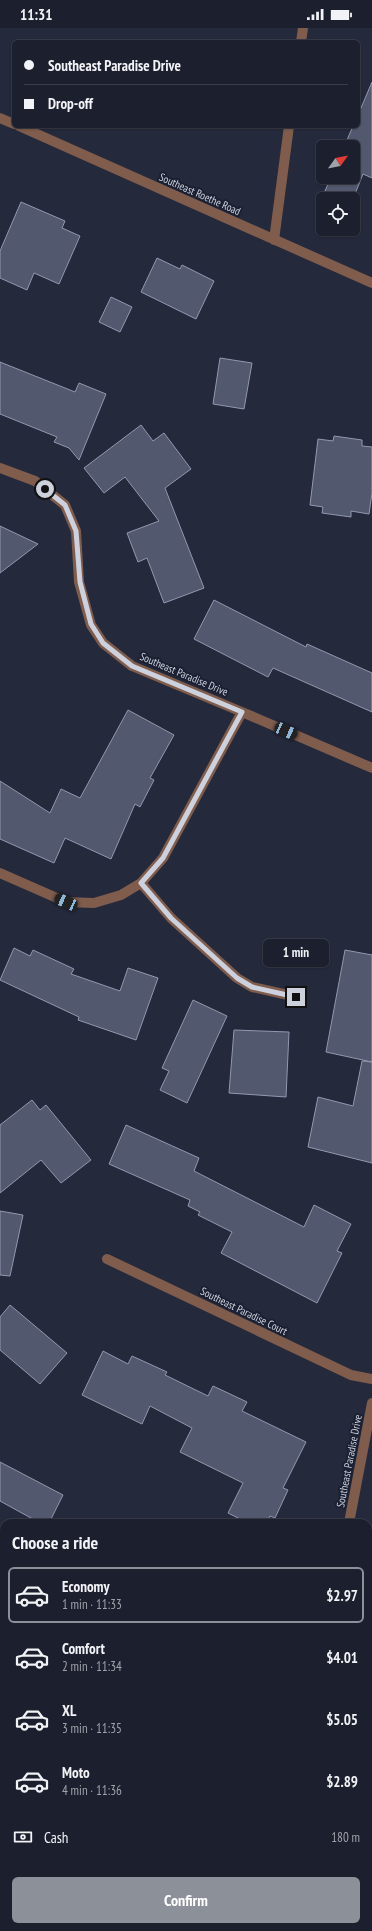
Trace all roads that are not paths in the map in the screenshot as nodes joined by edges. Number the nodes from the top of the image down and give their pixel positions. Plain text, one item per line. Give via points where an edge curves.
1 (303, 28) edge
2 (301, 40) edge
3 (0, 118) edge
4 (12, 123) edge
5 (23, 128) edge
6 (289, 128) edge
7 (274, 240) junction
8 (372, 283) edge
9 (0, 468) edge
10 (242, 712) junction
11 (372, 768) edge
12 (0, 873) edge
13 (141, 883) junction
14 (296, 997) dead end
15 (107, 1259) dead end
16 (372, 1379) edge
17 (372, 1403) edge
18 (350, 1519) edge

1 - 2 street
3 - 4 street
5 - 7 street, Southeast Roethe Road
6 - 7 street
7 - 8 street, Southeast Roethe Road
9 - 10 street, Southeast Paradise Drive via 35,481 65,505 76,531 80,582 91,624 103,643 132,666
10 - 11 street, Southeast Paradise Drive
10 - 13 street via 163,858
12 - 13 street via 66,902 94,903 121,895
13 - 14 street via 171,918 237,978 252,987
15 - 16 street, Southeast Paradise Court via 351,1375
17 - 18 street, Southeast Paradise Drive

